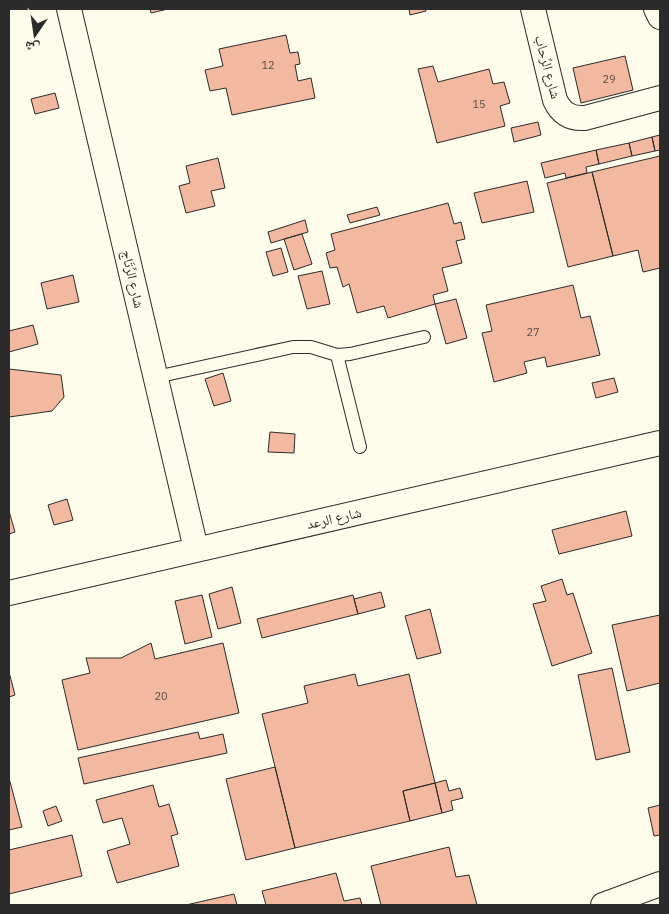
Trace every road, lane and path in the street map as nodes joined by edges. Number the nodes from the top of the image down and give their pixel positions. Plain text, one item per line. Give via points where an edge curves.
1 (70, 9) edge
2 (533, 9) edge
3 (656, 9) edge
4 (660, 17) edge
5 (660, 98) edge
6 (424, 337) dead end
7 (338, 354) junction
8 (156, 377) junction
9 (660, 443) edge
10 (360, 447) dead end
11 (196, 549) junction
12 (9, 593) edge
13 (660, 884) edge
14 (603, 905) edge

1 - 8 street, شارع الرِّتَاج
2 - 5 street, شارع الرِّحاب via 556,100 568,116 585,118
3 - 4 street
6 - 7 lane
7 - 8 lane via 311,347 293,347
7 - 10 lane
8 - 11 street, شارع الرِّتَاج
9 - 11 street, شارع الرعد
11 - 12 street, شارع الرعد
13 - 14 street

